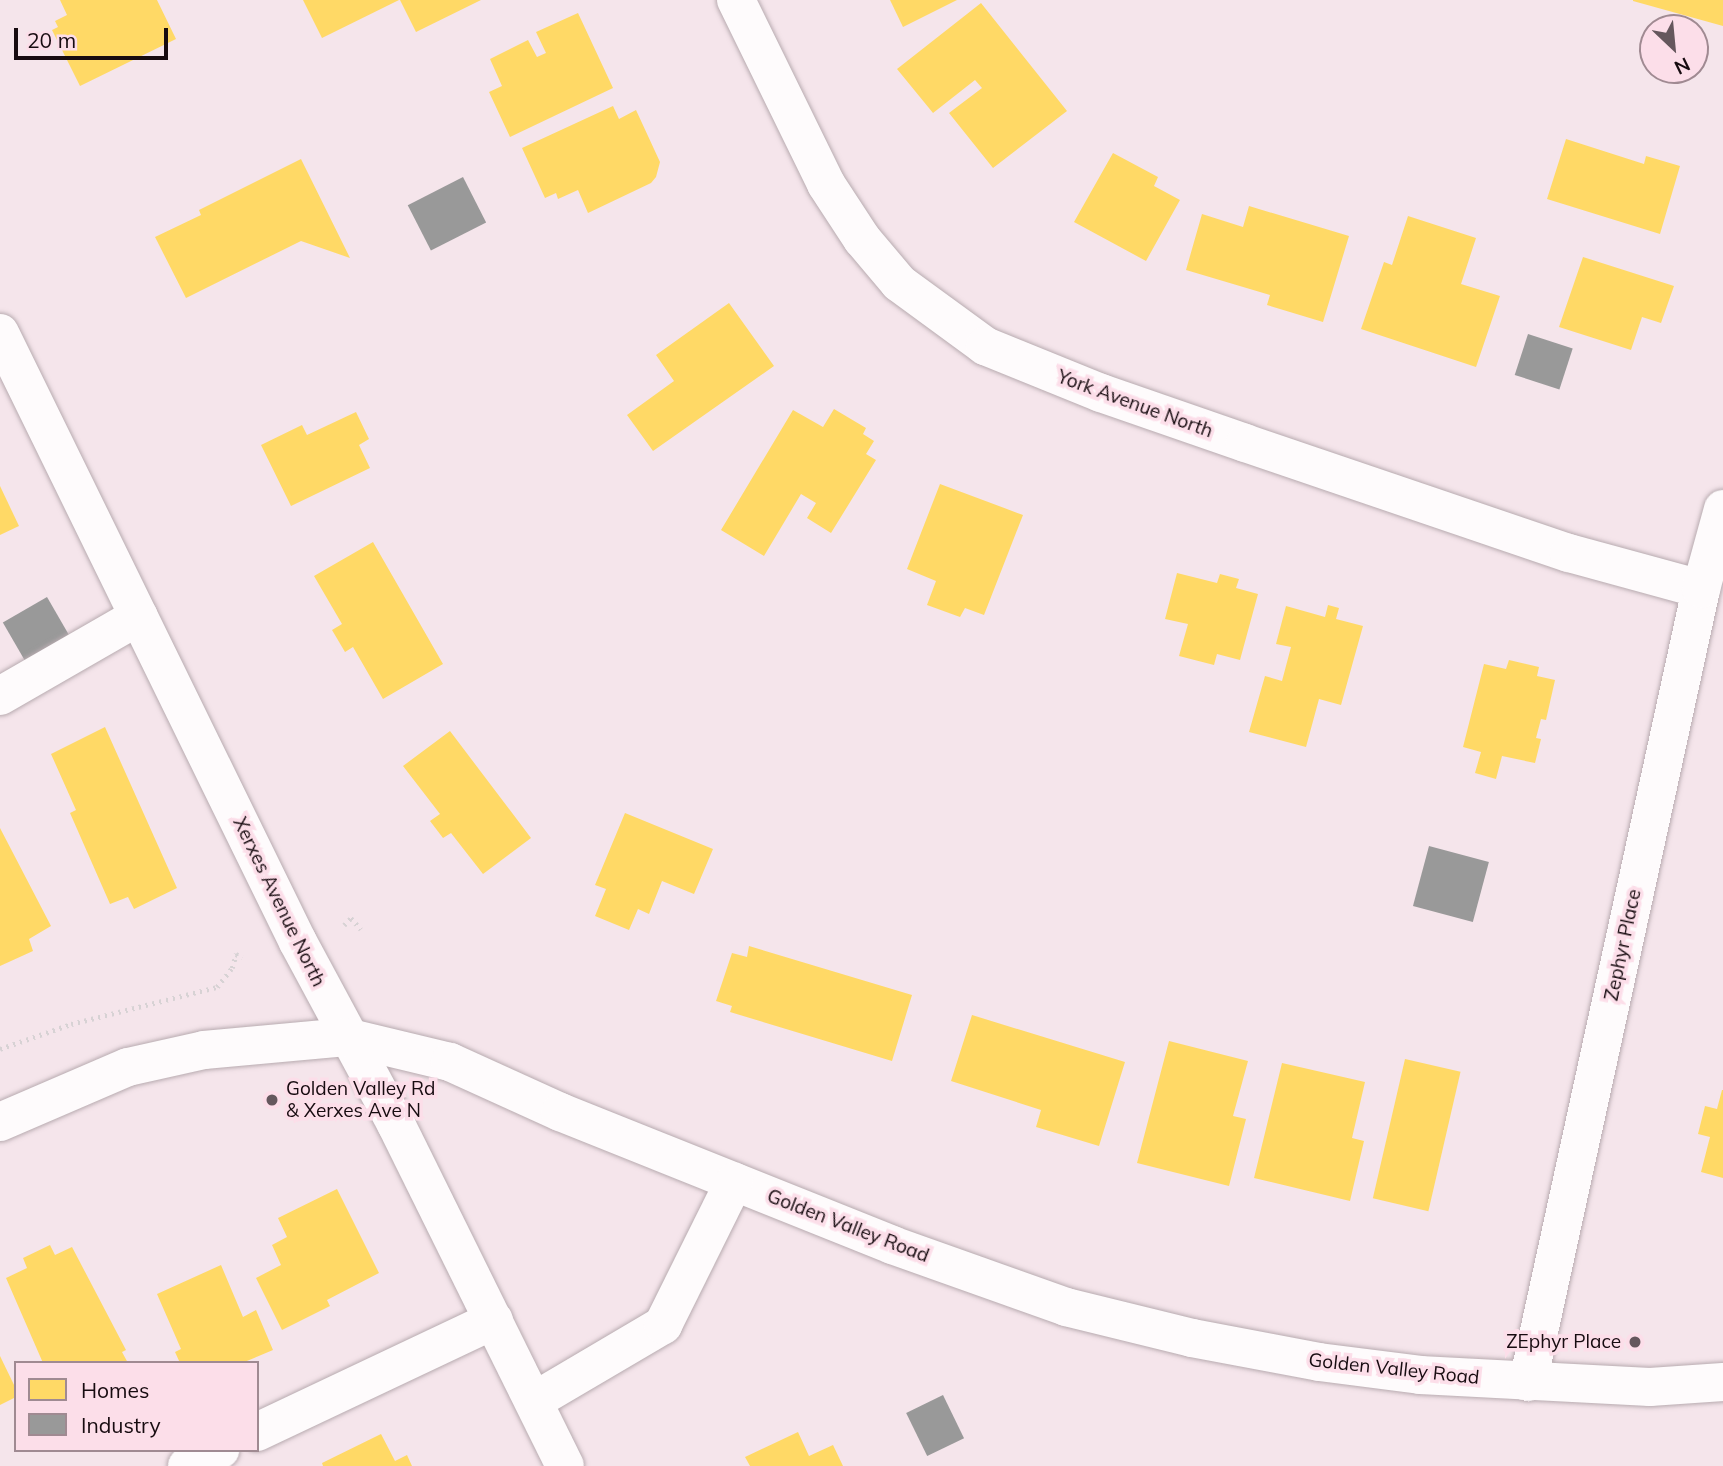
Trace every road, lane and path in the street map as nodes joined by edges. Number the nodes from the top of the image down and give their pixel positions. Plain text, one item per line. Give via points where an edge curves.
1 (736, 0) edge
2 (0, 333) edge
3 (1723, 509) edge
4 (1701, 589) junction
5 (139, 617) junction
6 (0, 696) edge
7 (344, 925) dead end
8 (360, 929) dead end
9 (242, 957) dead end
10 (346, 1037) junction
11 (0, 1049) edge
12 (0, 1122) edge
13 (734, 1182) junction
14 (494, 1320) junction
15 (1528, 1382) junction
16 (1723, 1382) edge
17 (534, 1401) junction
18 (259, 1431) edge
19 (216, 1452) edge
20 (187, 1466) edge
21 (565, 1466) edge

1 - 4 street, York Avenue North via 826,184 862,239 899,283 985,346 1101,393 1569,553
2 - 5 street, Xerxes Avenue North
3 - 4 street, Zephyr Place
4 - 15 street, Zephyr Place
5 - 6 street
5 - 10 street, Xerxes Avenue North
7 - 8 path via 351,918
9 - 11 path via 236,954 218,987 71,1024
10 - 12 street, Golden Valley Road via 204,1050 128,1067
10 - 13 street, Golden Valley Road via 450,1062
10 - 14 street, Xerxes Avenue North via 396,1124
13 - 15 street, Golden Valley Road via 892,1245 1079,1310 1319,1362
13 - 17 street via 663,1325
14 - 17 street, Xerxes Avenue North
14 - 18 street
15 - 16 street, Golden Valley Road via 1650,1387
17 - 21 street, Xerxes Avenue North
19 - 20 street

